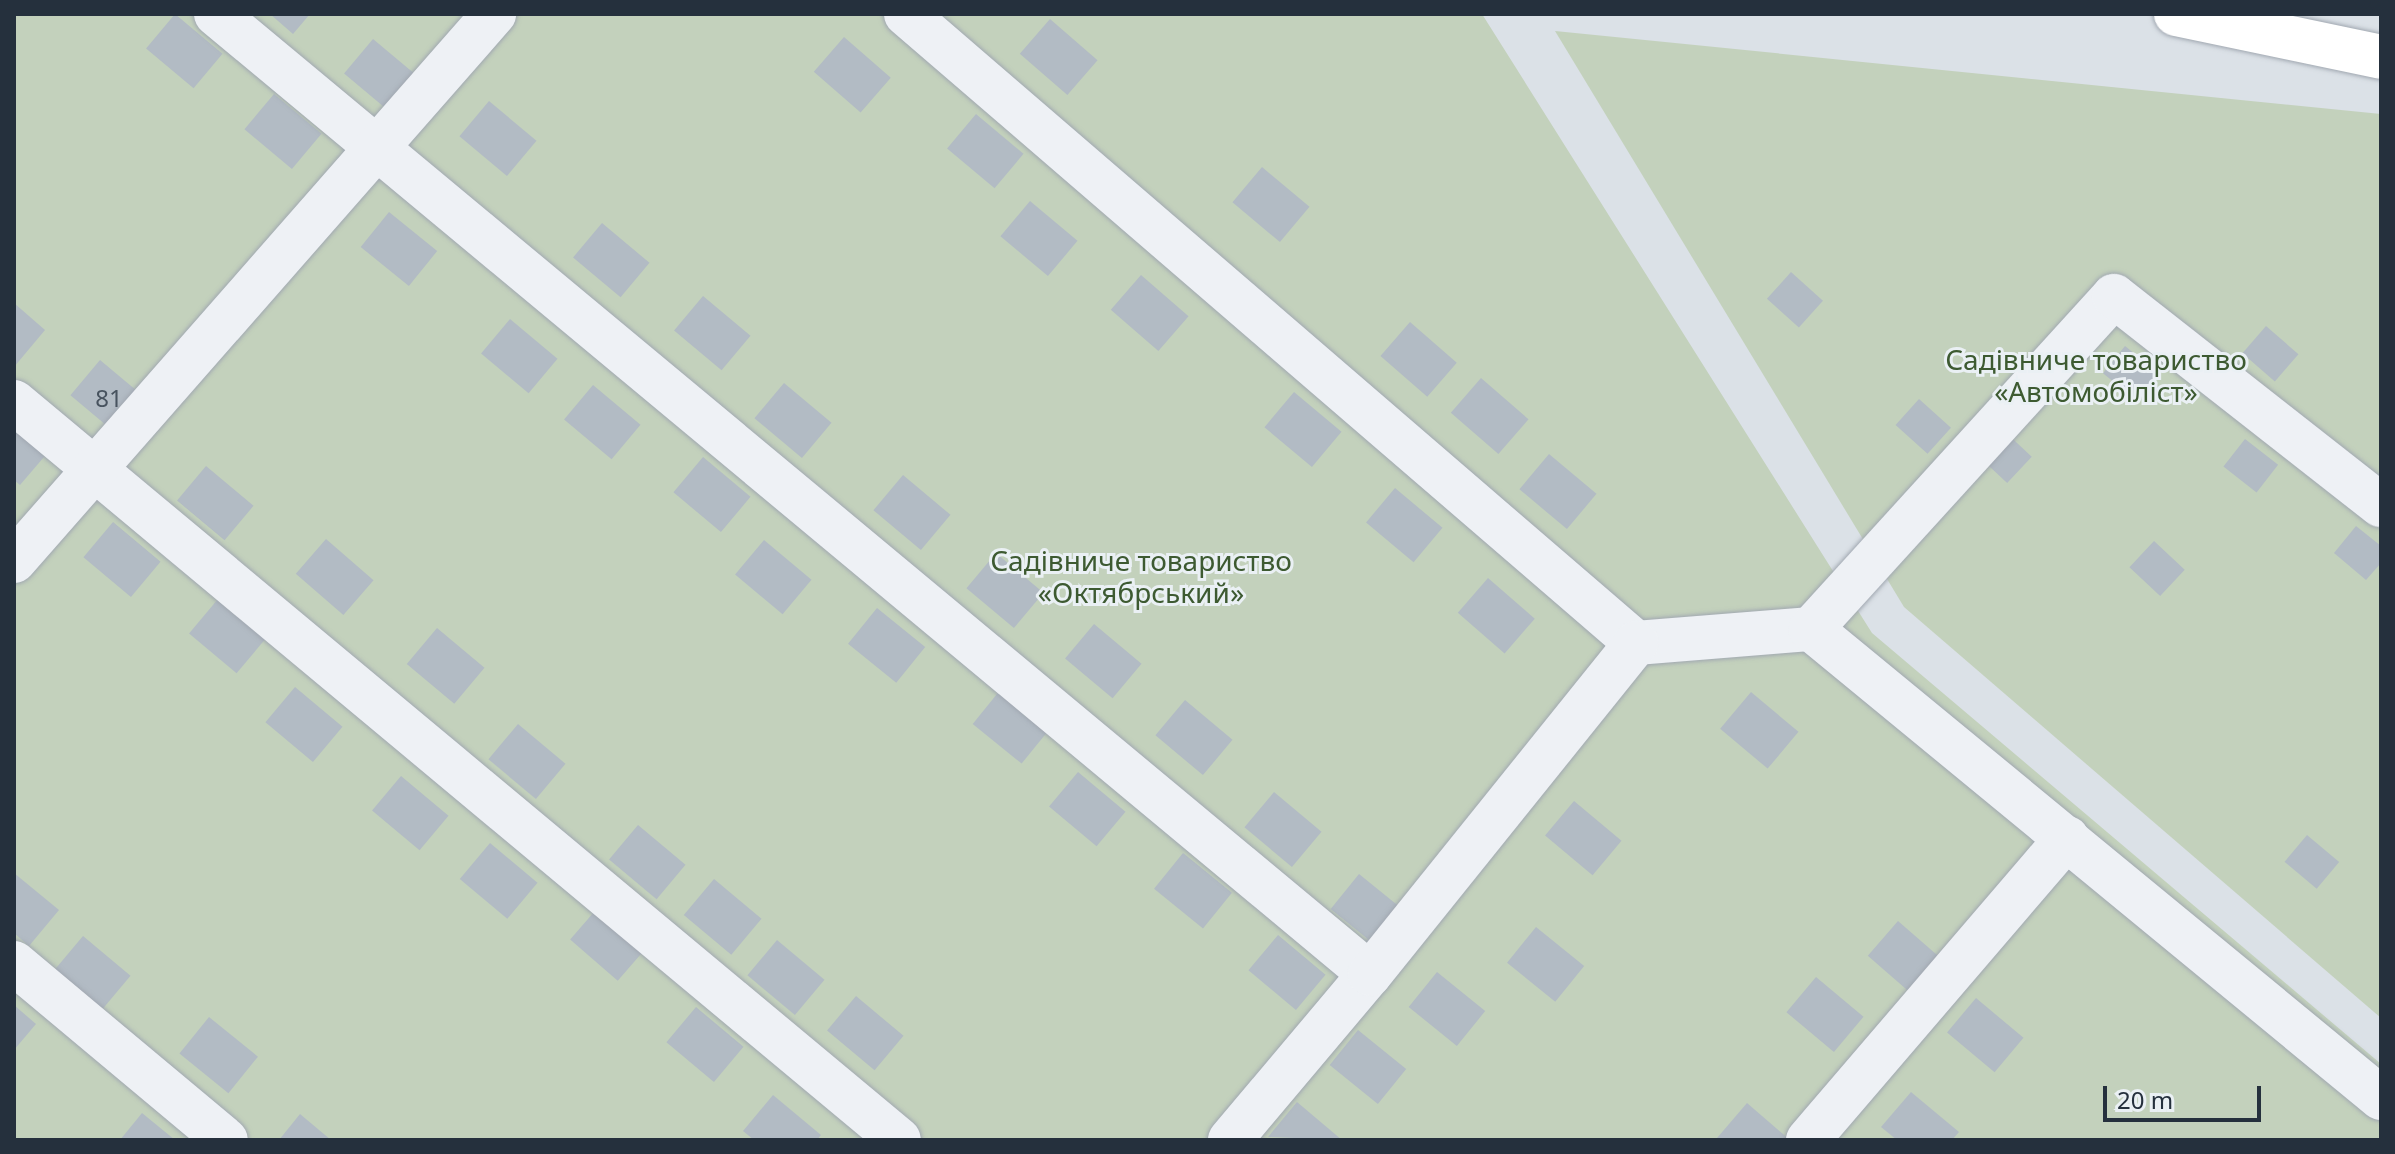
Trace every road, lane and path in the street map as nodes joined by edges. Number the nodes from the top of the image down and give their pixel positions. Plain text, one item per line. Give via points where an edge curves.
1 (216, 14) edge
2 (494, 14) edge
3 (906, 14) edge
4 (2176, 14) edge
5 (2381, 57) edge
6 (377, 148) junction
7 (14, 402) edge
8 (95, 469) junction
9 (2381, 505) edge
10 (14, 561) edge
11 (1811, 629) junction
12 (1636, 643) junction
13 (2067, 838) junction
14 (14, 963) edge
15 (1370, 974) junction
16 (2381, 1098) edge
17 (226, 1140) edge
18 (899, 1140) edge
19 (1230, 1140) edge
20 (1808, 1140) edge

1 - 6 street
2 - 6 street
3 - 12 street
4 - 5 highway
6 - 8 street
6 - 15 street
7 - 8 street
8 - 10 street
8 - 18 street
9 - 11 street via 2114,296
11 - 12 street
11 - 13 street
12 - 15 street
13 - 16 street
13 - 20 street
14 - 17 street
15 - 19 street

